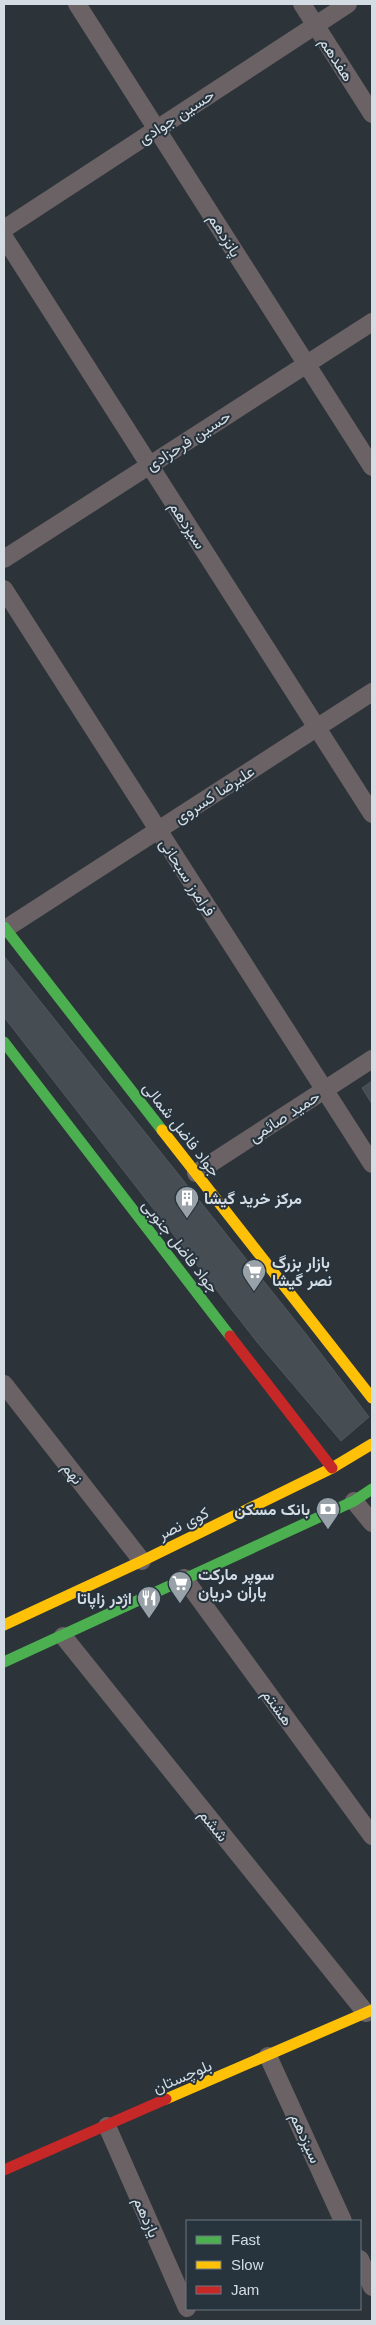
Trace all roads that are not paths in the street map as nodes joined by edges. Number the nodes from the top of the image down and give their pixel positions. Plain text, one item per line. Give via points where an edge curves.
1 (77, 4) edge
2 (302, 4) edge
3 (348, 4) edge
4 (315, 25) junction
5 (372, 114) edge
6 (157, 129) junction
7 (4, 229) edge
8 (4, 237) edge
9 (372, 322) edge
10 (307, 364) junction
11 (150, 465) junction
12 (372, 467) edge
13 (4, 558) edge
14 (4, 589) edge
15 (372, 692) edge
16 (317, 727) junction
17 (372, 814) edge
18 (158, 830) junction
19 (4, 928) edge
20 (4, 1042) edge
21 (372, 1060) edge
22 (325, 1090) junction
23 (372, 1164) edge
24 (196, 1173) junction
25 (4, 1384) edge
26 (372, 1398) edge
27 (372, 1444) edge
28 (332, 1468) junction
29 (372, 1489) edge
30 (354, 1501) junction
31 (372, 1523) edge
32 (142, 1561) junction
33 (184, 1578) junction
34 (4, 1625) edge
35 (63, 1636) junction
36 (4, 1662) edge
37 (372, 1836) edge
38 (369, 2012) edge
39 (268, 2056) junction
40 (107, 2126) junction
41 (4, 2170) edge
42 (343, 2220) edge
43 (361, 2261) edge
44 (372, 2286) edge
45 (186, 2306) edge

1 - 6 street, پانزدهم
2 - 4 street, هفدهم
3 - 4 street, حسین جوادی
4 - 5 street, هفدهم
4 - 6 street, حسین جوادی
6 - 7 street, حسین جوادی
6 - 10 street, پانزدهم
8 - 11 street, سیزدهم
9 - 10 street, حسین فرحزادی
10 - 11 street, حسین فرحزادی
10 - 12 street, پانزدهم
11 - 13 street, حسین فرحزادی
11 - 16 street, سیزدهم
14 - 18 street, فرامرز سبحانی
15 - 16 street, علیرضا کسروی
16 - 17 street, سیزدهم
16 - 18 street, علیرضا کسروی
18 - 19 street, علیرضا کسروی
18 - 22 street, فرامرز سبحانی
19 - 24 street, جواد فاضل شمالی
20 - 28 street, جواد فاضل جنوبی
21 - 22 street, حمید صائمی
22 - 23 street, فرامرز سبحانی
22 - 24 street, حمید صائمی
24 - 26 street, جواد فاضل شمالی
25 - 32 street, نهم
27 - 28 street, کوی نصر
28 - 32 street, کوی نصر
29 - 30 street
30 - 31 street
30 - 33 street
32 - 34 street, کوی نصر
33 - 35 street
33 - 37 street, هشتم
35 - 36 street
35 - 38 street, ششم
38 - 39 street, بلوچستان
39 - 40 street, بلوچستان
39 - 42 street, سیزدهم
40 - 41 street, بلوچستان
40 - 45 street, یازدهم
43 - 44 street

